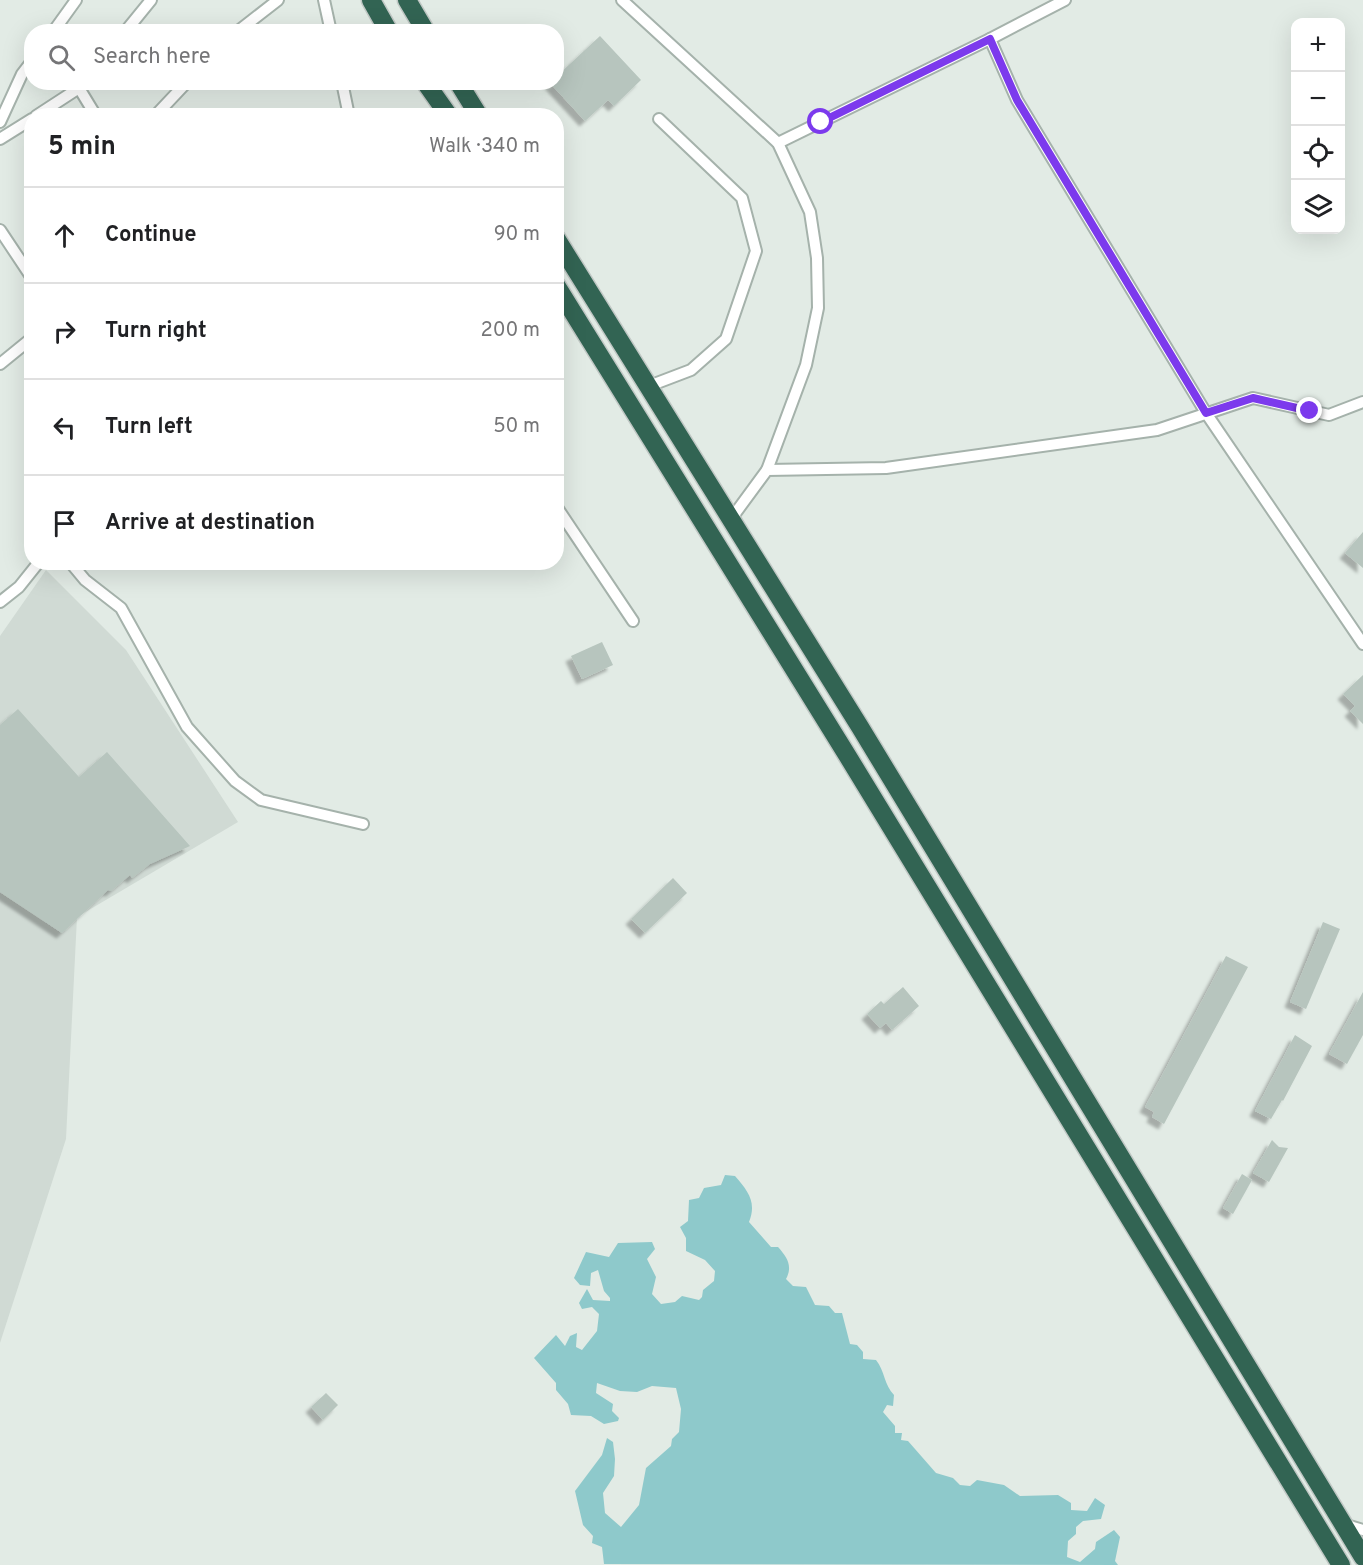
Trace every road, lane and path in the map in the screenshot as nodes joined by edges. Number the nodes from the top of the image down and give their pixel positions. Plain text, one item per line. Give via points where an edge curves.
1 (76, 0) edge
2 (151, 0) edge
3 (278, 0) edge
4 (324, 0) edge
5 (371, 0) edge
6 (407, 0) edge
7 (622, 0) edge
8 (1065, 0) edge
9 (59, 24) edge
10 (132, 24) edge
11 (247, 24) edge
12 (329, 24) edge
13 (384, 24) edge
14 (421, 24) edge
15 (990, 39) junction
16 (24, 71) edge
17 (74, 90) edge
18 (83, 90) edge
19 (179, 90) edge
20 (344, 90) edge
21 (430, 90) edge
22 (463, 90) edge
23 (48, 108) edge
24 (92, 108) edge
25 (163, 108) edge
26 (347, 108) edge
27 (443, 108) edge
28 (474, 108) edge
29 (659, 119) dead end
30 (0, 122) edge
31 (24, 124) edge
32 (0, 139) edge
33 (778, 143) junction
34 (0, 230) edge
35 (564, 251) edge
36 (24, 266) edge
37 (564, 298) edge
38 (24, 344) edge
39 (0, 364) edge
40 (649, 386) junction
41 (1363, 402) edge
42 (1206, 413) junction
43 (767, 470) junction
44 (564, 518) edge
45 (731, 519) junction
46 (32, 570) edge
47 (77, 570) edge
48 (0, 602) edge
49 (633, 621) dead end
50 (1363, 644) edge
51 (363, 824) dead end
52 (1340, 1520) junction
53 (1363, 1530) edge
54 (1363, 1546) edge
55 (1363, 1557) edge
56 (1338, 1561) edge

1 - 9 street
2 - 10 street
3 - 11 street
4 - 12 street
5 - 13 highway
6 - 14 highway
7 - 33 street
8 - 15 street
15 - 33 street
15 - 42 street via 1017,100
16 - 30 street
17 - 23 street
18 - 24 street
19 - 25 street
20 - 26 street
21 - 27 highway
22 - 28 highway
29 - 40 street via 742,198 756,251 726,339 691,370
31 - 32 street
33 - 43 street via 810,212 817,258 818,308 806,364
34 - 36 street
35 - 40 highway
37 - 56 highway
38 - 39 street
40 - 45 highway
41 - 42 street via 1329,416 1253,398
42 - 43 street via 1157,430 886,468
42 - 50 street
43 - 45 street
44 - 49 street
45 - 52 highway
46 - 48 street
47 - 51 street via 121,608 187,728 236,781 261,800
52 - 53 street
52 - 54 highway
52 - 55 highway

